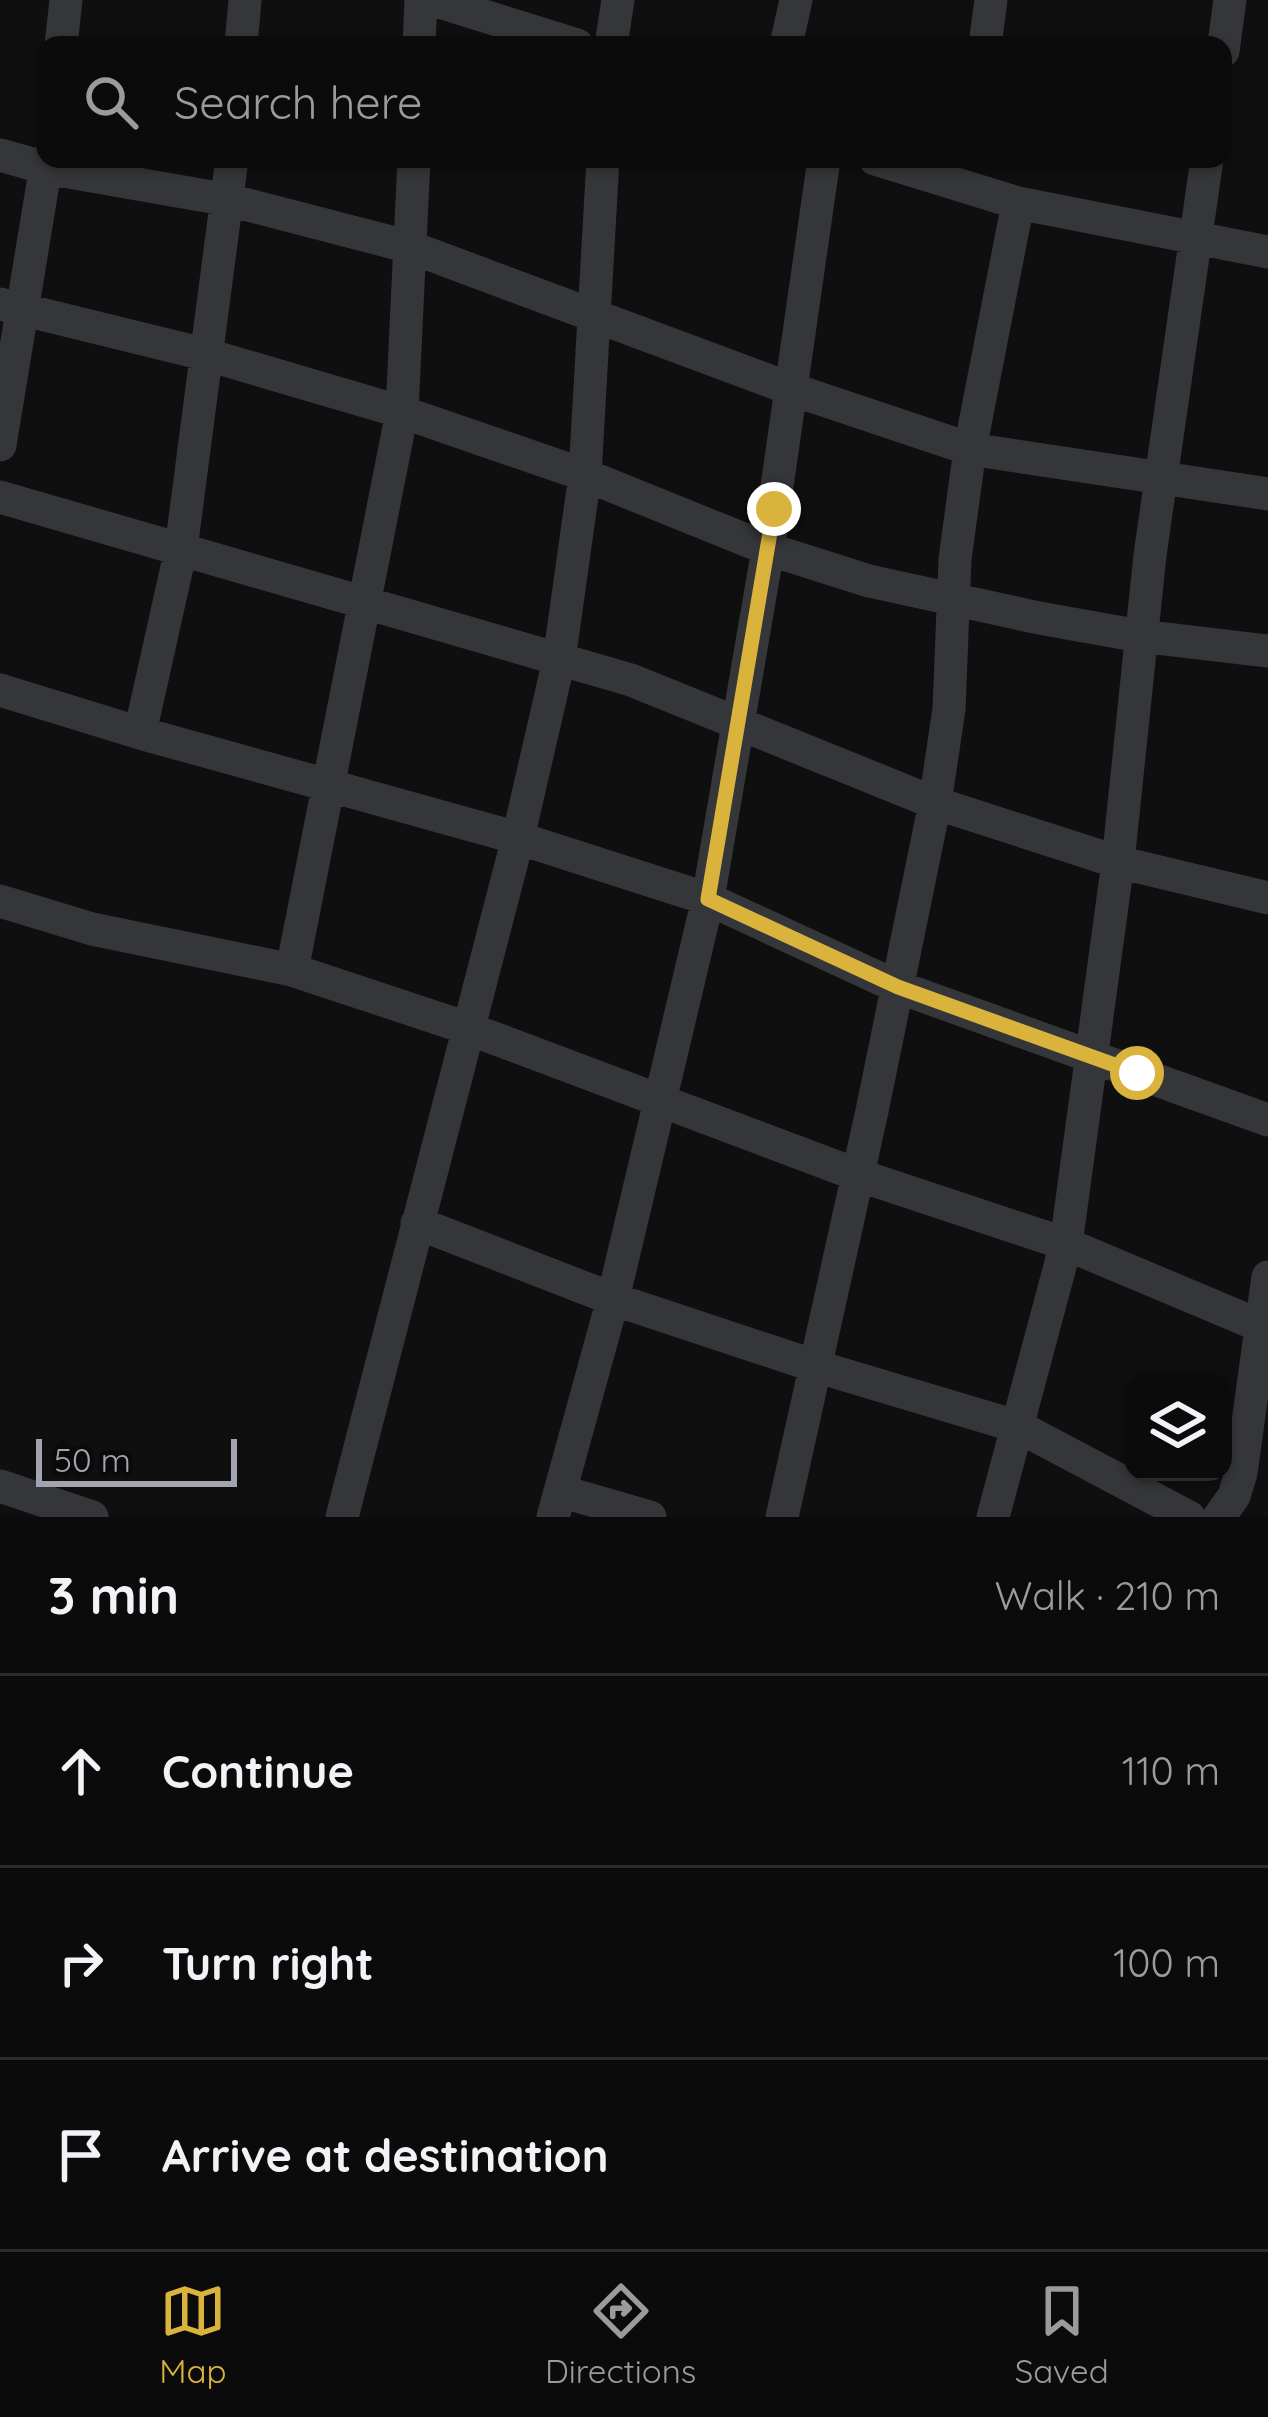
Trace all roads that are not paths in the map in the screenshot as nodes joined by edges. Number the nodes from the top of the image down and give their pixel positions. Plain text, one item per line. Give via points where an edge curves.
1 (66, 0) edge
2 (244, 0) edge
3 (421, 0) edge
4 (433, 0) edge
5 (618, 0) edge
6 (796, 0) edge
7 (991, 0) edge
8 (1230, 0) edge
9 (62, 36) edge
10 (242, 36) edge
11 (419, 36) edge
12 (548, 36) edge
13 (612, 36) edge
14 (788, 36) edge
15 (986, 36) edge
16 (1225, 36) edge
17 (0, 155) edge
18 (36, 162) edge
19 (45, 168) edge
20 (66, 168) edge
21 (231, 168) edge
22 (414, 168) edge
23 (602, 168) edge
24 (823, 168) edge
25 (1207, 168) edge
26 (957, 172) edge
27 (229, 200) junction
28 (1018, 203) junction
29 (1196, 236) junction
30 (410, 247) junction
31 (1268, 251) edge
32 (12, 308) edge
33 (594, 317) junction
34 (208, 355) junction
35 (791, 389) junction
36 (402, 412) junction
37 (0, 445) edge
38 (970, 449) junction
39 (585, 475) junction
40 (1161, 479) junction
41 (1268, 494) edge
42 (0, 496) edge
43 (181, 549) junction
44 (768, 549) junction
45 (367, 603) junction
46 (956, 603) junction
47 (1140, 636) junction
48 (1268, 651) edge
49 (559, 660) junction
50 (0, 691) edge
51 (738, 723) junction
52 (140, 733) junction
53 (331, 784) junction
54 (935, 803) junction
55 (518, 838) junction
56 (1118, 862) junction
57 (1268, 898) edge
58 (708, 899) junction
59 (0, 901) edge
60 (292, 970) junction
61 (898, 987) junction
62 (467, 1028) junction
63 (1093, 1057) junction
64 (658, 1099) junction
65 (1268, 1120) edge
66 (858, 1175) junction
67 (417, 1223) junction
68 (1066, 1244) junction
69 (1268, 1277) edge
70 (613, 1299) junction
71 (1265, 1329) edge
72 (815, 1366) junction
73 (1019, 1427) junction
74 (0, 1486) edge
75 (557, 1504) edge
76 (92, 1517) edge
77 (342, 1517) edge
78 (650, 1517) edge
79 (782, 1517) edge
80 (993, 1517) edge
81 (1189, 1517) edge
82 (1219, 1517) edge

1 - 9 street
2 - 10 street
3 - 11 street
4 - 12 street
5 - 13 street
6 - 14 street
7 - 15 street
8 - 16 street
17 - 18 street
19 - 32 street
20 - 27 street
21 - 27 street
22 - 30 street
23 - 33 street
24 - 35 street
25 - 29 street
26 - 28 street
27 - 30 street
27 - 34 street
28 - 29 street
28 - 38 street
29 - 31 street
29 - 40 street
30 - 33 street
30 - 36 street
32 - 34 street
32 - 37 street
33 - 35 street
33 - 39 street
34 - 36 street
34 - 43 street
35 - 38 street
35 - 44 street
36 - 39 street
36 - 45 street
38 - 40 street
38 - 46 street
39 - 44 street
39 - 49 street
40 - 41 street
40 - 47 street
42 - 43 street
43 - 45 street
43 - 52 street
44 - 46 street
44 - 51 street
45 - 49 street
45 - 53 street
46 - 47 street
46 - 54 street
47 - 48 street
47 - 56 street
49 - 51 street
49 - 55 street
50 - 52 street
51 - 54 street
51 - 58 street
52 - 53 street
53 - 55 street
53 - 60 street
54 - 56 street
54 - 61 street
55 - 58 street
55 - 62 street
56 - 57 street
56 - 63 street
58 - 61 street
58 - 64 street
59 - 60 street via 92,929
60 - 62 street
61 - 63 street
61 - 66 street
62 - 64 street
62 - 67 street
63 - 65 street
63 - 68 street
64 - 66 street
64 - 70 street
66 - 68 street
66 - 72 street
67 - 70 street
67 - 77 street
68 - 71 street
68 - 73 street
69 - 71 street
70 - 72 street
70 - 75 street
71 - 82 street via 1241,1474
72 - 73 street
72 - 79 street
73 - 80 street
73 - 81 street
74 - 76 street
75 - 78 street

